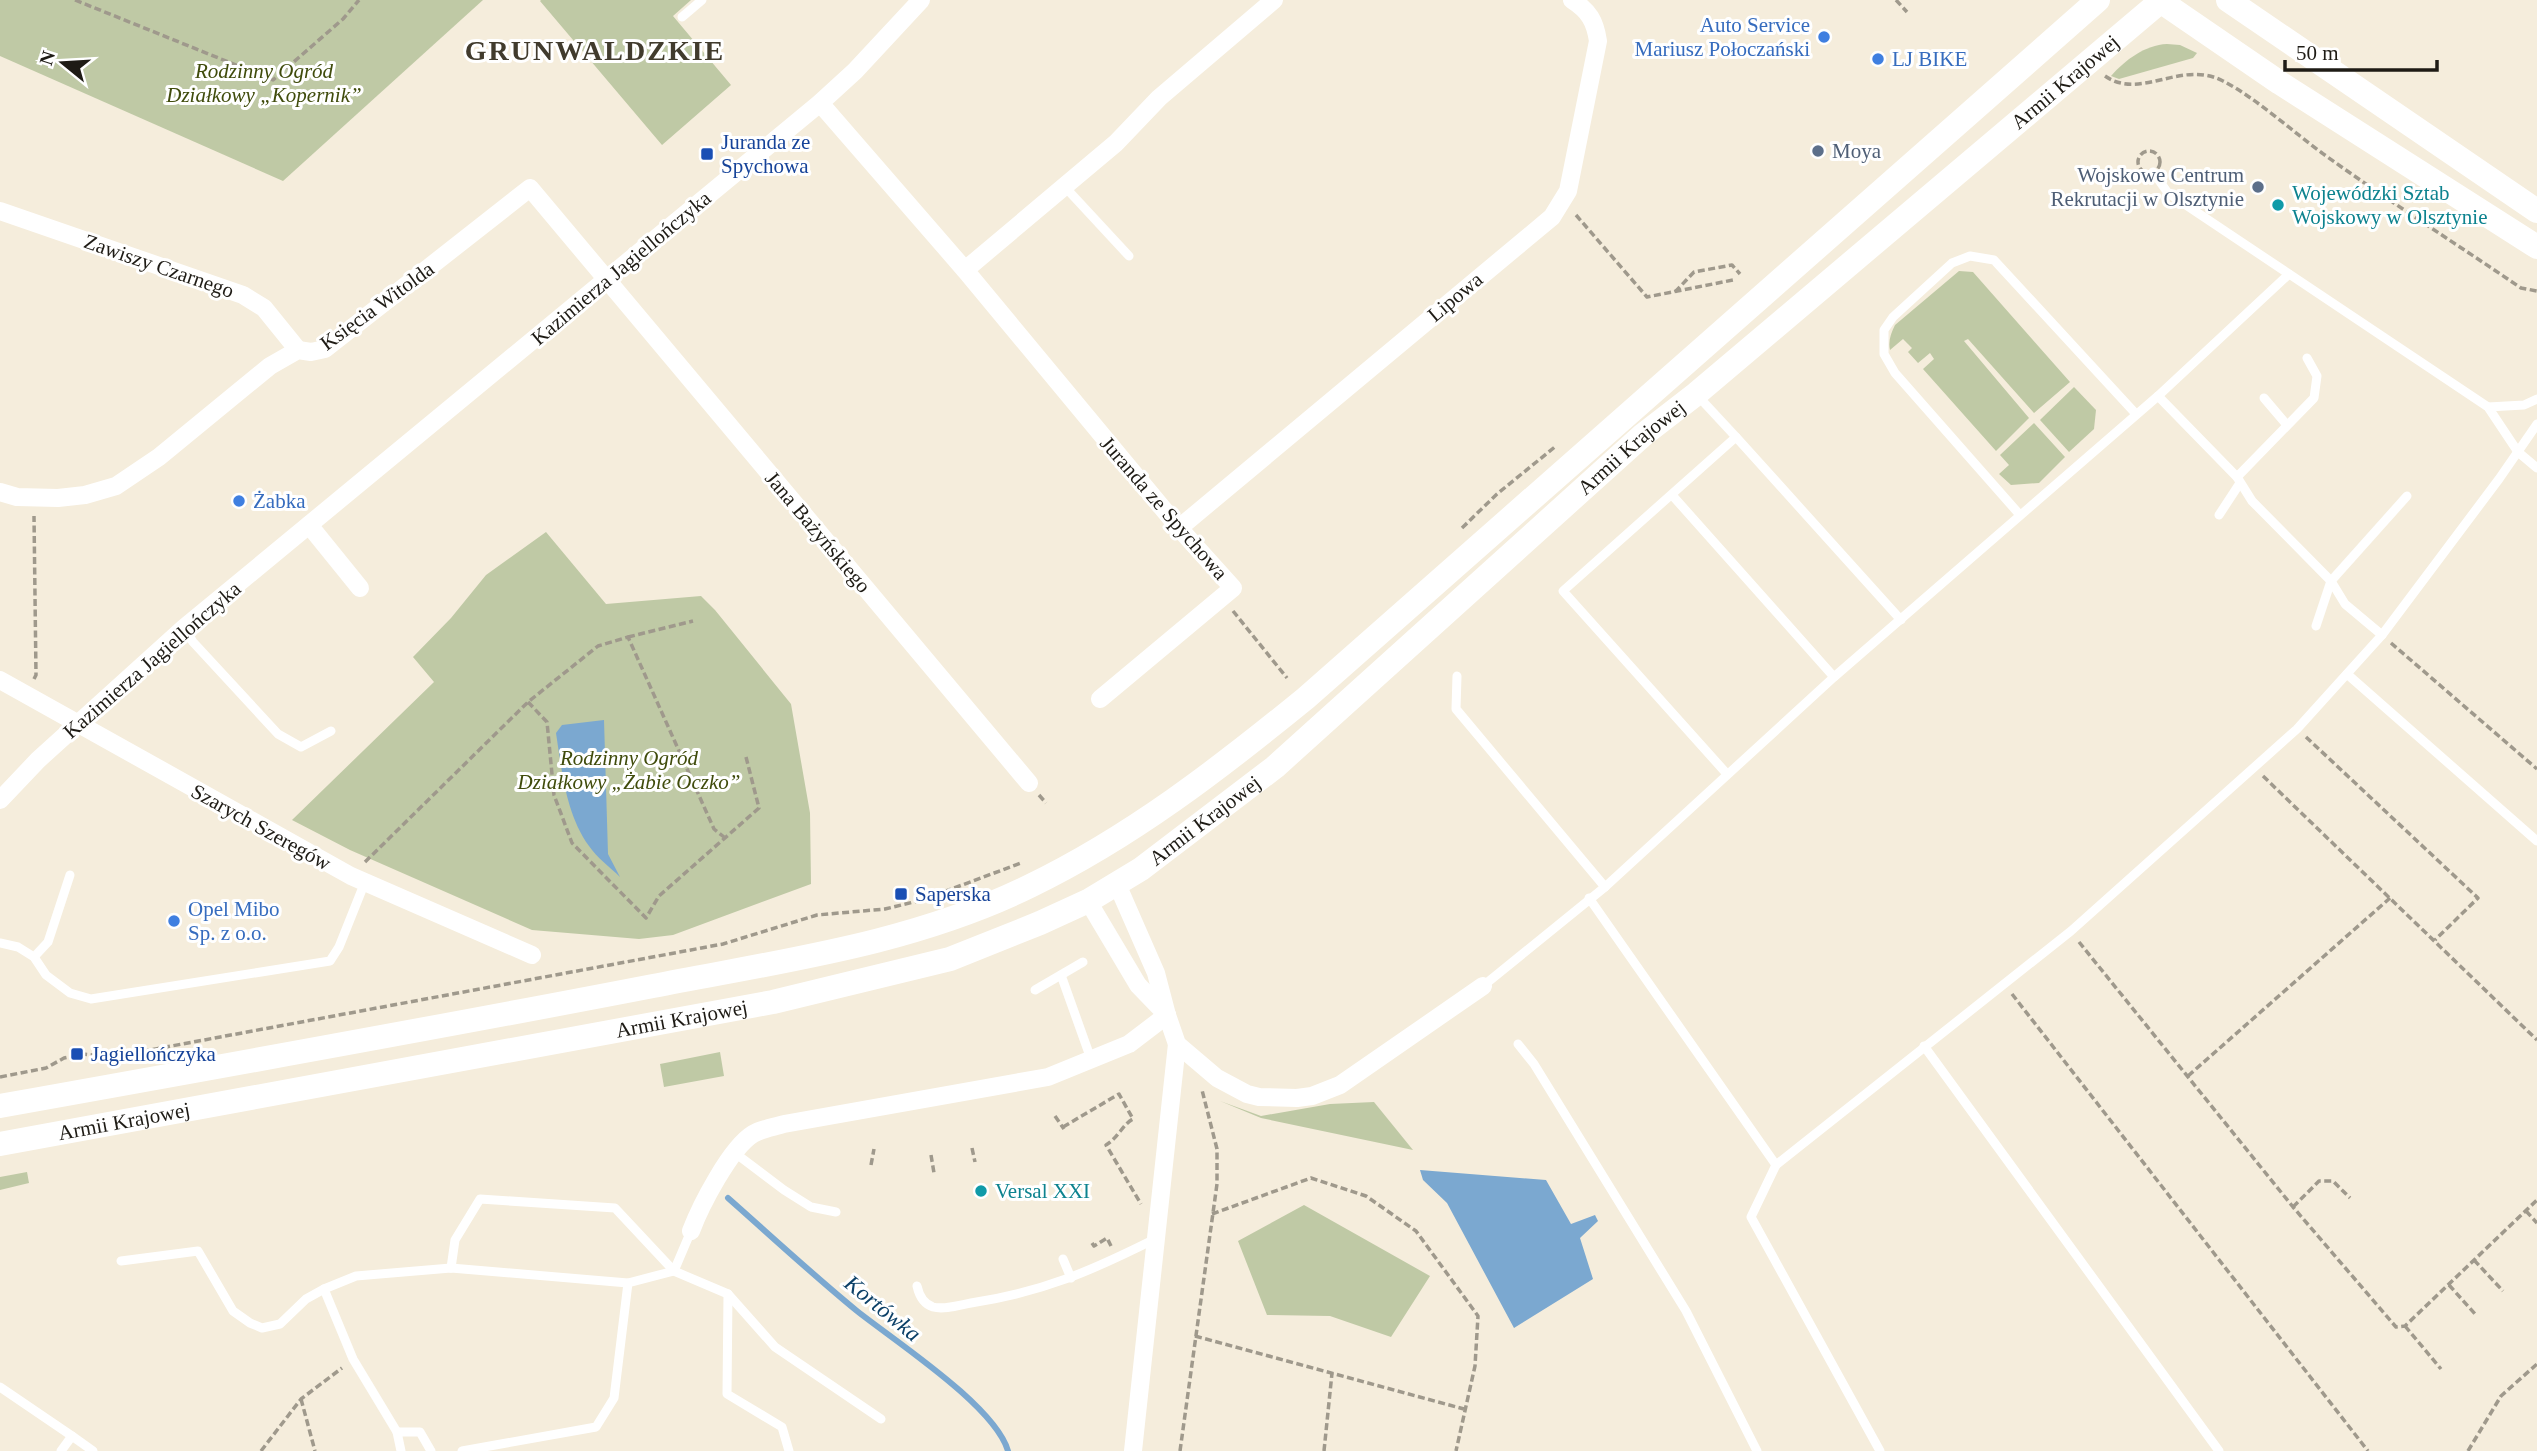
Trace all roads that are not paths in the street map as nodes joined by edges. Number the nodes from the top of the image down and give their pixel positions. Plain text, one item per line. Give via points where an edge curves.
1 (702, 0) edge
2 (921, 0) edge
3 (1274, 0) edge
4 (1572, 0) edge
5 (2098, 0) edge
6 (2161, 0) edge
7 (2228, 0) edge
8 (682, 17) dead end
9 (820, 103) junction
10 (2153, 173) dead end
11 (1065, 187) junction
12 (0, 211) edge
13 (2537, 211) edge
14 (2537, 247) edge
15 (1129, 256) dead end
16 (965, 270) junction
17 (2289, 274) junction
18 (607, 281) junction
19 (298, 350) junction
20 (2307, 358) dead end
21 (1696, 394) junction
22 (2158, 396) junction
23 (2264, 398) dead end
24 (2537, 399) edge
25 (2488, 407) junction
26 (2136, 415) junction
27 (2537, 424) edge
28 (2287, 425) junction
29 (1736, 437) junction
30 (2518, 452) junction
31 (2537, 468) edge
32 (2239, 480) junction
33 (0, 492) edge
34 (1672, 495) junction
35 (2407, 496) dead end
36 (2020, 515) junction
37 (2219, 515) dead end
38 (309, 525) junction
39 (1179, 528) junction
40 (2331, 581) junction
41 (360, 588) dead end
42 (1901, 620) junction
43 (2316, 626) dead end
44 (184, 628) junction
45 (2382, 635) junction
46 (2347, 674) junction
47 (1457, 676) dead end
48 (1835, 677) junction
49 (0, 680) edge
50 (1100, 699) dead end
51 (78, 724) junction
52 (331, 731) dead end
53 (1727, 774) junction
54 (1029, 783) dead end
55 (0, 800) edge
56 (2537, 841) edge
57 (1084, 858) junction
58 (70, 875) dead end
59 (358, 879) junction
60 (1116, 884) junction
61 (1605, 887) junction
62 (1589, 898) junction
63 (1088, 901) junction
64 (0, 943) edge
65 (532, 955) dead end
66 (34, 957) junction
67 (1083, 962) dead end
68 (1061, 975) junction
69 (1483, 986) joint
70 (1035, 990) dead end
71 (1167, 1015) junction
72 (1177, 1044) junction
73 (1518, 1044) dead end
74 (1924, 1046) junction
75 (1091, 1059) junction
76 (0, 1105) edge
77 (0, 1144) edge
78 (735, 1153) junction
79 (1776, 1165) junction
80 (836, 1212) dead end
81 (691, 1231) joint
82 (1157, 1238) junction
83 (1063, 1259) dead end
84 (121, 1261) dead end
85 (452, 1268) junction
86 (674, 1270) junction
87 (1071, 1278) junction
88 (628, 1283) junction
89 (917, 1286) dead end
90 (324, 1289) junction
91 (728, 1294) junction
92 (0, 1387) edge
93 (881, 1419) dead end
94 (397, 1432) junction
95 (72, 1436) junction
96 (61, 1451) edge
97 (93, 1451) edge
98 (401, 1451) edge
99 (431, 1451) edge
100 (462, 1451) edge
101 (789, 1451) edge
102 (1133, 1451) edge
103 (1756, 1451) edge
104 (1880, 1451) edge
105 (2219, 1451) edge

1 - 8 lane
2 - 9 street, Kazimierza Jagiellończyka
3 - 11 street via 1159,98
4 - 39 street, Lipowa via 1587,10 1598,41 1568,191 1552,217
5 - 57 main road, Armii Krajowej via 1306,698 1154,815
6 - 14 main road via 2280,83
6 - 21 main road, Armii Krajowej
7 - 13 main road
9 - 16 street, Juranda ze Spychowa
9 - 18 street, Kazimierza Jagiellończyka
10 - 17 lane via 2168,193
11 - 15 lane
11 - 16 street
12 - 19 street, Zawiszy Czarnego via 243,295 264,308
16 - 39 street, Juranda ze Spychowa
17 - 22 lane
17 - 25 lane
18 - 19 street, Księcia Witolda via 530,188 325,349
18 - 38 street, Kazimierza Jagiellończyka
18 - 54 street, Jana Bażyńskiego
19 - 33 street, Księcia Witolda via 270,366 159,457 116,486 58,498
20 - 28 lane via 2318,376 2314,398
21 - 29 lane
21 - 60 main road, Armii Krajowej via 1632,444 1275,767
22 - 26 lane
22 - 32 lane
23 - 28 lane
24 - 25 lane via 2524,405
25 - 30 lane
26 - 36 lane
26 - 36 lane via 1994,260 1970,256 1952,263 1893,317 1884,330 1884,354 1895,373
27 - 30 lane
28 - 32 lane
29 - 34 lane
29 - 42 lane
30 - 31 lane
30 - 45 lane
32 - 37 lane
32 - 40 lane via 2252,501
34 - 48 lane
34 - 53 lane via 1563,591
35 - 40 lane
36 - 42 lane
38 - 41 street
38 - 44 street, Kazimierza Jagiellończyka
39 - 50 street, Juranda ze Spychowa via 1233,588
40 - 43 lane
40 - 45 lane via 2345,604
42 - 48 lane
44 - 51 street, Kazimierza Jagiellończyka
44 - 52 lane via 278,734 301,747
45 - 46 lane
46 - 56 lane
46 - 74 lane via 2297,729 2071,931
47 - 61 lane via 1456,709
48 - 53 lane
49 - 51 street, Szarych Szeregów
51 - 55 street, Kazimierza Jagiellończyka
51 - 59 street, Szarych Szeregów
53 - 61 lane
57 - 60 main road
57 - 63 main road
57 - 76 main road, Armii Krajowej via 986,906 842,949
58 - 66 lane via 48,942
59 - 65 street, Szarych Szeregów
59 - 66 lane via 339,947 330,961 91,999 70,993 46,975
60 - 63 main road, Armii Krajowej
60 - 71 street via 1156,973
61 - 62 lane
62 - 69 lane
62 - 79 lane
63 - 71 street via 1138,985
63 - 77 main road, Armii Krajowej via 950,959 773,1002
64 - 66 lane
67 - 68 lane
68 - 70 lane
68 - 75 lane
69 - 72 street via 1354,1077 1312,1096 1283,1099 1247,1094 1217,1078
71 - 72 street
71 - 75 street via 1129,1044
72 - 82 street
73 - 103 lane via 1686,1311
74 - 79 lane
74 - 105 lane
75 - 78 street via 1048,1077 784,1124 752,1134
78 - 80 lane via 811,1207
78 - 81 street via 700,1206
79 - 104 lane via 1751,1217
81 - 86 lane
82 - 87 lane
82 - 102 street
83 - 87 lane
84 - 90 lane via 198,1251 233,1311 262,1328 280,1324
85 - 86 lane via 455,1240 480,1199 615,1208
85 - 88 lane
85 - 90 lane via 356,1276
86 - 88 lane
86 - 91 lane
87 - 89 lane via 1002,1298 934,1307 924,1302
88 - 100 lane via 614,1398 596,1427
90 - 94 lane via 353,1359
91 - 93 lane via 775,1347
91 - 101 lane via 727,1394 782,1427
92 - 95 lane
94 - 98 lane
94 - 99 lane via 420,1432
95 - 96 lane
95 - 97 lane

